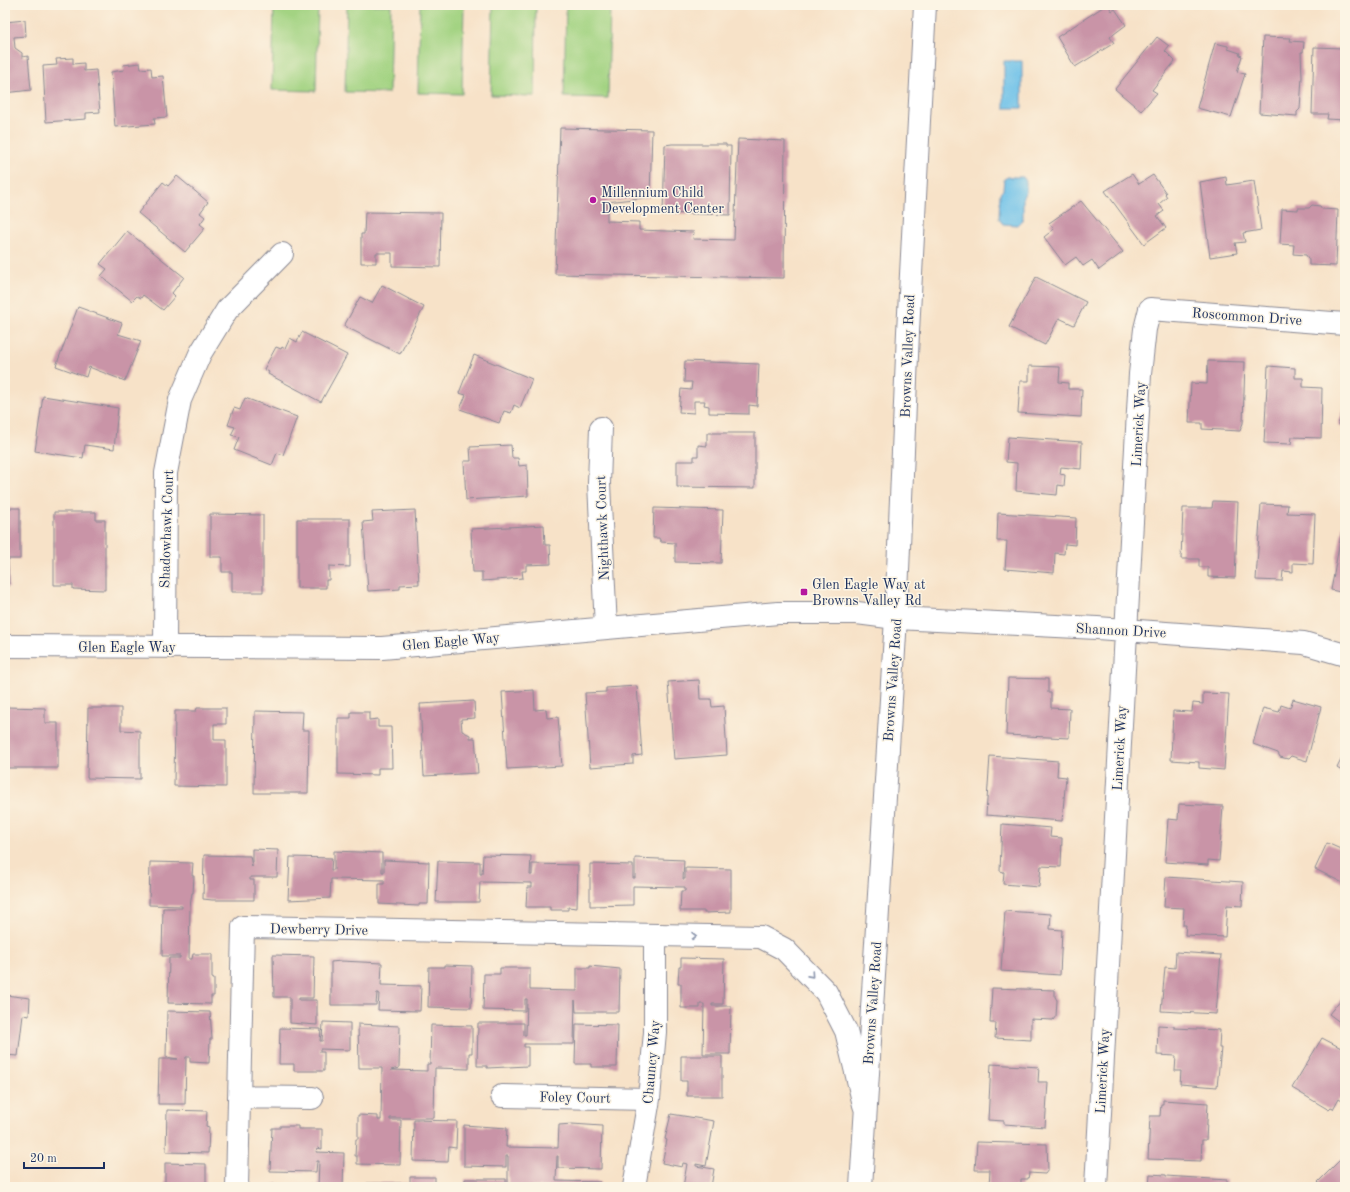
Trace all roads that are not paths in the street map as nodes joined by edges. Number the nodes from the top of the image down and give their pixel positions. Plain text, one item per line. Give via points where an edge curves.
1 (925, 5) edge
2 (282, 254) dead end
3 (1150, 309) joint
4 (1345, 324) edge
5 (602, 428) dead end
6 (896, 618) junction
7 (606, 628) junction
8 (1126, 630) junction
9 (5, 646) edge
10 (165, 647) junction
11 (1345, 655) edge
12 (655, 936) junction
13 (502, 1096) dead end
14 (239, 1097) junction
15 (312, 1098) dead end
16 (649, 1099) junction
17 (865, 1110) junction
18 (236, 1187) edge
19 (634, 1187) edge
20 (860, 1187) edge
21 (1096, 1187) edge

1 - 6 street, Browns Valley Road
2 - 10 street, Shadowhawk Court via 227,310 200,354 180,400 166,473
3 - 4 street, Roscommon Drive
3 - 8 street, Limerick Way via 1140,374
5 - 7 street, Nighthawk Court via 599,483
6 - 7 street, Glen Eagle Way via 857,613 778,613
6 - 8 street, Shannon Drive
6 - 17 street, Browns Valley Road
7 - 10 street, Glen Eagle Way via 382,648
8 - 11 street, Shannon Drive via 1304,643
8 - 21 street, Limerick Way
9 - 10 street, Glen Eagle Way
12 - 14 street, Dewberry Drive via 243,927
12 - 16 street, Chauncy Way via 655,1032
12 -> 17 street via 761,937 784,949 826,992 846,1031
13 - 16 street, Foley Court
14 - 15 street
14 - 18 street, Dewberry Drive
16 - 19 street, Chauncy Way
17 - 20 street, Browns Valley Road

